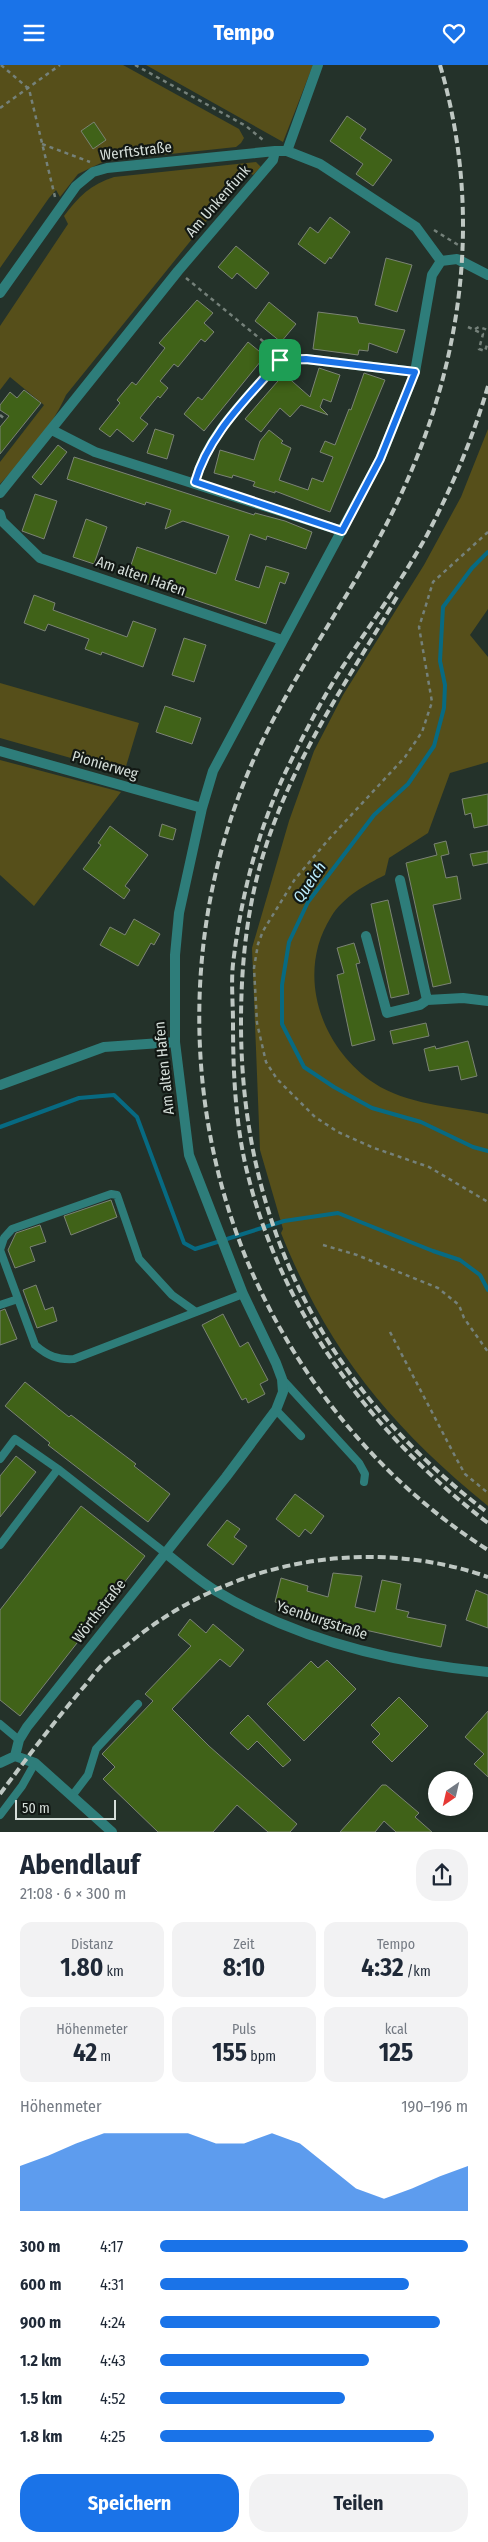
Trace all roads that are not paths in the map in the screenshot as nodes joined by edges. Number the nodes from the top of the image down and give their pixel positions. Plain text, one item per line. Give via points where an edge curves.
1 (318, 65) edge
2 (275, 151) junction
3 (287, 151) junction
4 (441, 261) junction
5 (488, 275) edge
6 (0, 293) edge
7 (415, 372) junction
8 (52, 430) junction
9 (195, 482) junction
10 (0, 493) edge
11 (1, 518) edge
12 (342, 531) junction
13 (282, 640) junction
14 (0, 751) edge
15 (202, 808) junction
16 (400, 880) dead end
17 (366, 936) dead end
18 (427, 1000) junction
19 (488, 1001) edge
20 (175, 1042) junction
21 (0, 1085) edge
22 (2, 1238) edge
23 (243, 1294) junction
24 (18, 1299) junction
25 (0, 1305) edge
26 (196, 1312) junction
27 (282, 1379) junction
28 (276, 1410) junction
29 (301, 1437) dead end
30 (0, 1459) edge
31 (58, 1469) junction
32 (364, 1482) dead end
33 (0, 1545) edge
34 (164, 1553) junction
35 (488, 1672) edge
36 (138, 1704) dead end
37 (0, 1724) edge
38 (19, 1740) junction
39 (15, 1756) junction
40 (0, 1763) edge
41 (35, 1763) junction
42 (72, 1796) junction
43 (0, 1815) edge
44 (112, 1832) edge

1 - 3 street
2 - 3 street
2 - 6 street, Werftstraße via 107,168 83,178
2 - 8 street, Am Unkenfunk via 273,160 178,271
3 - 4 street via 320,164 416,227
4 - 5 street via 457,259
4 - 7 street via 432,275
7 - 9 street via 306,359 280,360 214,437
7 - 12 street via 380,459
8 - 9 street via 95,452
8 - 10 street, Am Unkenfunk
9 - 12 street
11 - 13 street, Am alten Hafen via 40,558
12 - 13 street, Am alten Hafen
13 - 15 street, Am alten Hafen via 213,771
14 - 15 street, Pionierweg
15 - 20 street, Am alten Hafen via 179,913 175,955
16 - 18 street
17 - 18 street via 387,1013 420,1005
18 - 19 street via 463,998
20 - 21 street via 104,1047
20 - 23 street, Am alten Hafen via 189,1155
22 - 24 lane via 0,1250
22 - 26 lane via 12,1229 110,1194 117,1195 139,1259 172,1295
23 - 26 lane
23 - 27 street, Am alten Hafen
24 - 25 lane
24 - 26 lane via 35,1345 46,1355 60,1359 74,1359
27 - 28 street via 283,1392
27 - 32 lane via 359,1463 365,1474
28 - 29 lane
28 - 34 street, Wörthstraße
30 - 31 lane via 15,1439
31 - 33 lane
31 - 34 lane
34 - 35 street, Ysenburgstraße via 215,1590 291,1629 386,1655 446,1668
34 - 38 street, Wörthstraße
36 - 42 lane via 96,1749 88,1775
37 - 38 lane
38 - 39 street, Wörthstraße
39 - 40 street
39 - 41 street
41 - 42 street
41 - 43 lane
42 - 44 street

